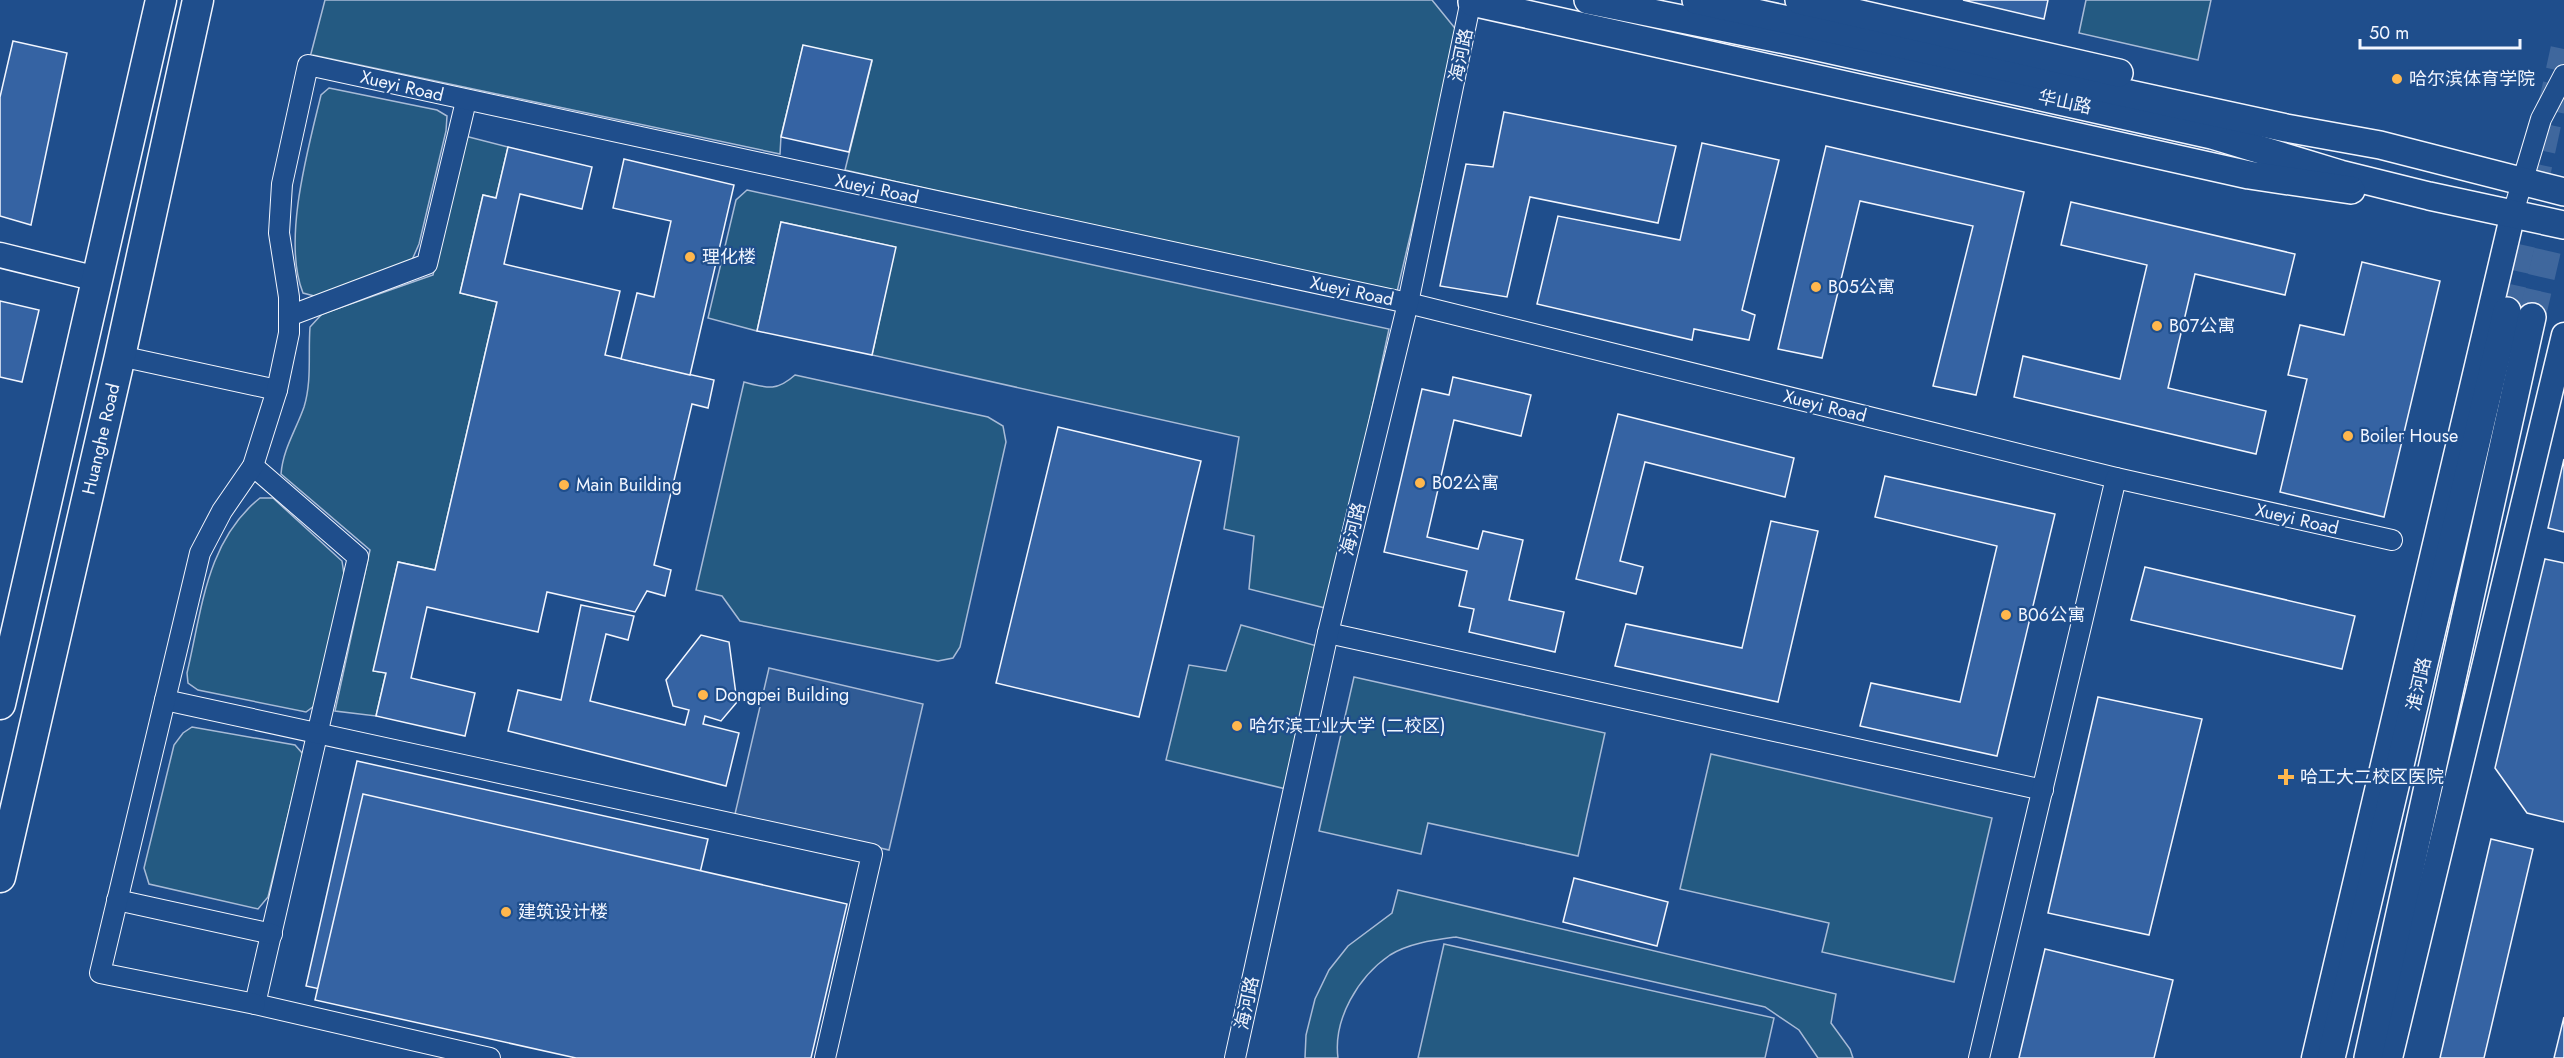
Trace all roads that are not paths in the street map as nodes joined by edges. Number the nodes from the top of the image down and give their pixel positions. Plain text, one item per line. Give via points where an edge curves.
1 (161, 0) edge
2 (198, 0) edge
3 (1588, 0) edge
4 (1696, 0) edge
5 (1799, 0) edge
6 (1471, 1) edge
7 (2564, 75) edge
8 (466, 100) junction
9 (2380, 146) junction
10 (2543, 187) edge
11 (2429, 196) junction
12 (2538, 219) edge
13 (0, 255) edge
14 (97, 279) junction
15 (1408, 303) junction
16 (289, 316) junction
17 (2564, 335) edge
18 (120, 356) junction
19 (277, 390) junction
20 (253, 466) junction
21 (2116, 478) junction
22 (2392, 540) dead end
23 (1328, 633) junction
24 (4, 670) edge
25 (165, 700) junction
26 (0, 704) edge
27 (317, 733) junction
28 (2043, 790) junction
29 (0, 878) edge
30 (117, 900) junction
31 (272, 934) junction
32 (255, 1005) junction
33 (490, 1058) edge
34 (825, 1058) edge
35 (1235, 1058) edge
36 (1979, 1058) edge
37 (2314, 1058) edge
38 (2331, 1058) edge
39 (2368, 1058) edge
40 (2390, 1058) edge

1 - 14 main road
2 - 18 main road, Huanghe Road
3 - 11 main road, 华山路 via 2212,135
4 - 9 main road
5 - 9 main road via 2286,111
6 - 11 main road via 2249,175 2334,188
6 - 15 street, 海河路
7 - 10 street via 2541,119
8 - 15 street, Xueyi Road
8 - 16 street via 427,264
8 - 16 street, Xueyi Road via 308,65 282,184 279,233
9 - 10 main road
10 - 12 street
11 - 12 main road, 华山路
12 - 37 street
13 - 14 street
14 - 24 main road
15 - 21 street, Xueyi Road
15 - 23 street, 海河路
16 - 19 street
17 - 40 street
18 - 19 street
18 - 29 main road, Huanghe Road
19 - 20 street
20 - 25 street via 222,511 200,553
20 - 27 street via 358,557
21 - 22 street, Xueyi Road
21 - 28 street
23 - 28 street
23 - 35 street, 海河路
24 - 26 main road
25 - 27 street
25 - 30 street
27 - 31 street
27 - 34 street via 872,854
28 - 36 street
30 - 31 street
30 - 32 street via 100,973
31 - 32 street
32 - 33 street
38 - 39 main road, 淮河路 via 2520,314

